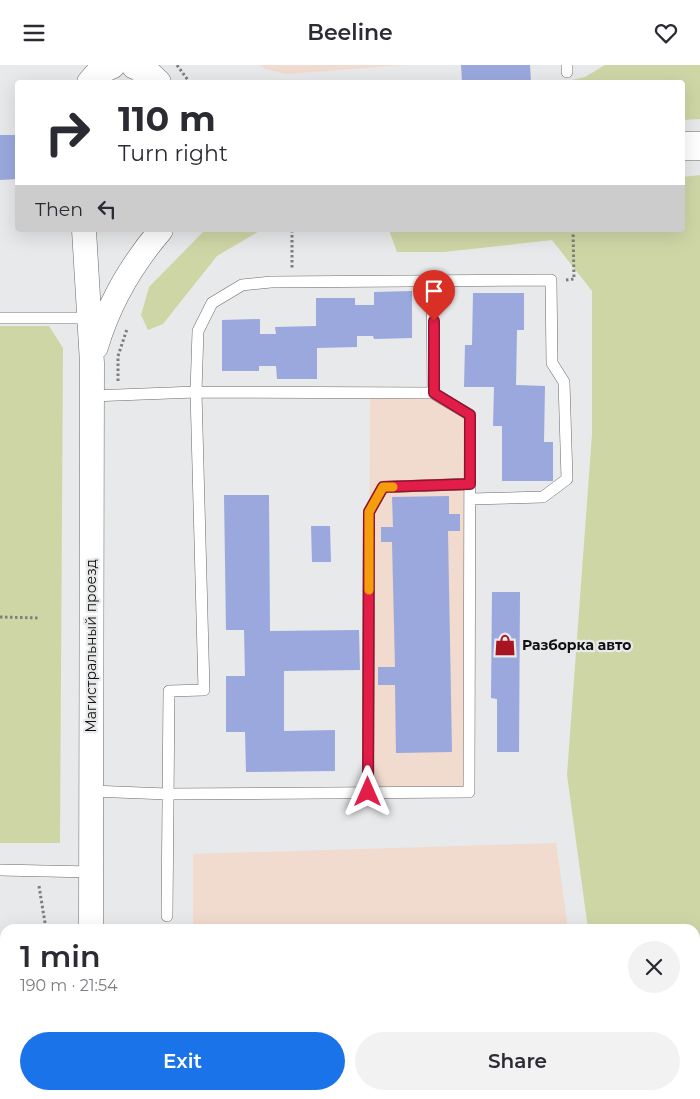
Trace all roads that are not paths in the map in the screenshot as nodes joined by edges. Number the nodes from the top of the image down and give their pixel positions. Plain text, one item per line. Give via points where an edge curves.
1 (92, 65) edge
2 (111, 65) edge
3 (90, 80) edge
4 (92, 80) edge
5 (685, 146) edge
6 (700, 146) edge
7 (84, 232) edge
8 (158, 232) edge
9 (432, 280) junction
10 (90, 317) junction
11 (0, 318) edge
12 (92, 363) junction
13 (196, 392) junction
14 (434, 393) junction
15 (90, 396) junction
16 (470, 484) junction
17 (470, 499) junction
18 (91, 791) junction
19 (368, 792) junction
20 (167, 794) junction
21 (0, 869) edge
22 (91, 872) junction
23 (167, 916) dead end
24 (91, 924) edge

1 - 3 street
2 - 4 street
5 - 6 street
7 - 10 street
8 - 12 street via 119,289
9 - 13 lane via 242,285 212,303 198,331
9 - 14 lane
9 - 17 lane via 551,280 552,363 564,382 567,479 543,497
10 - 11 lane
10 - 12 street
12 - 15 street, Магистральный проезд
13 - 14 lane
13 - 15 lane
13 - 20 lane via 204,689 169,691
14 - 16 lane via 470,415
15 - 18 street, Магистральный проезд
16 - 17 lane
16 - 19 lane via 383,487 369,512
17 - 19 lane via 469,792
18 - 20 lane
18 - 22 street, Магистральный проезд
19 - 20 lane
20 - 23 lane
21 - 22 lane
22 - 24 street, Магистральный проезд

